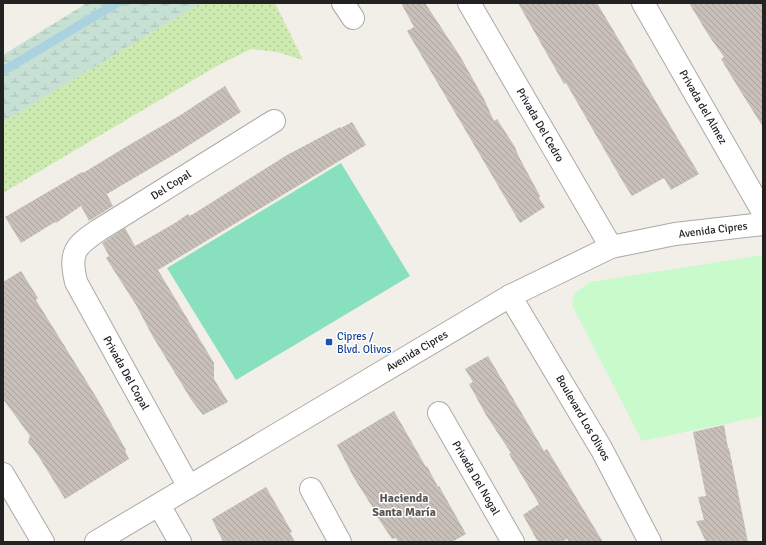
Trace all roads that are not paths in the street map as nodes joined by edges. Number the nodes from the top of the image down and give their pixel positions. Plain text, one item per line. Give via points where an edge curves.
1 (469, 3) edge
2 (643, 3) edge
3 (274, 121) dead end
4 (763, 212) edge
5 (763, 224) edge
6 (611, 247) junction
7 (74, 256) joint
8 (510, 296) junction
9 (439, 413) dead end
10 (3, 474) edge
11 (189, 487) junction
12 (311, 489) dead end
13 (159, 505) junction
14 (43, 542) edge
15 (96, 542) edge
16 (180, 542) edge
17 (340, 542) edge
18 (513, 542) edge
19 (650, 542) edge

1 - 6 street, Privada Del Cedro
2 - 4 street, Privada del Almez
3 - 7 street, Del Copal via 83,240
5 - 6 street, Avenida Cipres via 675,234
6 - 8 street, Avenida Cipres
7 - 11 street, Privada Del Copal via 73,270 76,282
8 - 11 street, Avenida Cipres
8 - 19 street, Boulevard Los Olivos via 602,450
9 - 18 street, Privada Del Nogal
10 - 14 street
11 - 13 street, Avenida Cipres
12 - 17 street
13 - 15 street, Avenida Cipres
13 - 16 street

